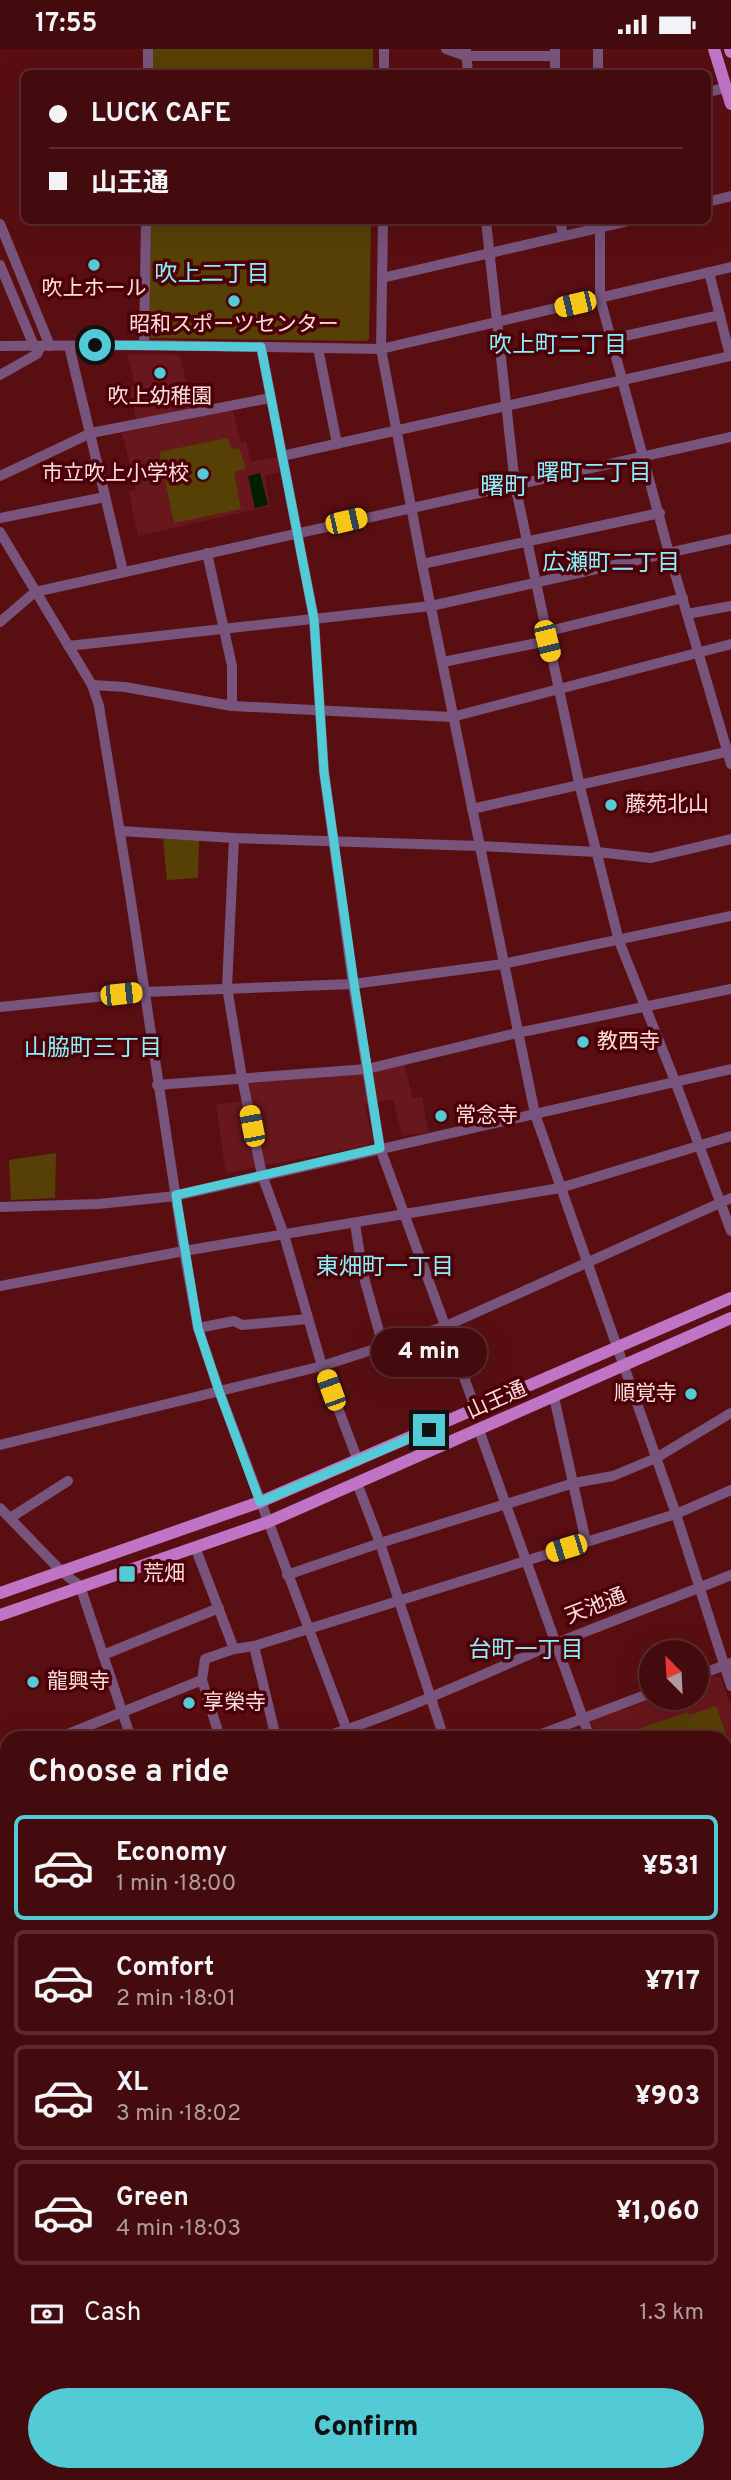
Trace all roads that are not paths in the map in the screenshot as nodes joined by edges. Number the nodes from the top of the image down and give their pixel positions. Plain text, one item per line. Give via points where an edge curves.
1 (148, 49) edge
2 (384, 49) edge
3 (446, 49) edge
4 (598, 49) edge
5 (714, 49) edge
6 (555, 52) edge
7 (466, 53) edge
8 (148, 70) edge
9 (384, 70) edge
10 (555, 70) edge
11 (598, 70) edge
12 (726, 88) junction
13 (711, 91) edge
14 (731, 104) edge
15 (731, 196) edge
16 (711, 201) edge
17 (0, 223) edge
18 (146, 224) edge
19 (383, 224) edge
20 (486, 224) edge
21 (561, 224) edge
22 (600, 224) edge
23 (563, 235) junction
24 (490, 253) junction
25 (0, 265) edge
26 (731, 267) edge
27 (709, 272) junction
28 (382, 278) junction
29 (3, 282) edge
30 (600, 298) junction
31 (720, 315) junction
32 (497, 322) junction
33 (611, 339) junction
34 (144, 345) junction
35 (42, 346) junction
36 (69, 346) junction
37 (0, 347) edge
38 (261, 347) junction
39 (318, 348) junction
40 (381, 349) junction
41 (731, 356) edge
42 (0, 375) edge
43 (622, 380) junction
44 (270, 398) junction
45 (505, 407) junction
46 (397, 430) junction
47 (91, 433) junction
48 (731, 437) edge
49 (337, 444) junction
50 (282, 456) junction
51 (644, 457) junction
52 (0, 476) edge
53 (515, 485) junction
54 (105, 496) junction
55 (411, 507) junction
56 (660, 513) junction
57 (0, 518) edge
58 (0, 532) edge
59 (297, 533) junction
60 (731, 539) edge
61 (527, 543) junction
62 (207, 553) junction
63 (669, 553) junction
64 (422, 564) junction
65 (123, 571) junction
66 (536, 584) junction
67 (35, 592) junction
68 (682, 598) junction
69 (431, 606) junction
70 (731, 606) edge
71 (687, 614) junction
72 (314, 619) junction
73 (0, 622) edge
74 (224, 628) junction
75 (546, 637) junction
76 (731, 644) edge
77 (68, 646) junction
78 (698, 652) junction
79 (443, 663) junction
80 (92, 685) junction
81 (558, 690) junction
82 (232, 706) junction
83 (322, 710) junction
84 (452, 717) junction
85 (729, 752) edge
86 (731, 764) edge
87 (580, 787) junction
88 (472, 809) junction
89 (120, 831) junction
90 (234, 838) junction
91 (731, 839) edge
92 (334, 842) junction
93 (479, 846) junction
94 (597, 852) junction
95 (731, 916) edge
96 (619, 941) junction
97 (503, 964) junction
98 (354, 983) junction
99 (227, 987) junction
100 (731, 989) edge
101 (144, 992) junction
102 (644, 1006) junction
103 (0, 1007) edge
104 (517, 1033) junction
105 (368, 1069) junction
106 (731, 1069) edge
107 (242, 1078) junction
108 (675, 1081) junction
109 (157, 1085) junction
110 (535, 1114) junction
111 (731, 1136) edge
112 (699, 1146) junction
113 (380, 1148) junction
114 (262, 1175) junction
115 (560, 1188) junction
116 (176, 1195) junction
117 (726, 1201) edge
118 (0, 1207) edge
119 (405, 1215) junction
120 (355, 1224) junction
121 (731, 1231) edge
122 (284, 1235) junction
123 (184, 1251) junction
124 (586, 1263) junction
125 (0, 1286) edge
126 (731, 1299) edge
127 (731, 1318) edge
128 (308, 1319) junction
129 (446, 1326) junction
130 (198, 1328) junction
131 (383, 1346) junction
132 (616, 1349) junction
133 (624, 1365) junction
134 (322, 1366) junction
135 (219, 1391) junction
136 (554, 1397) junction
137 (476, 1409) junction
138 (731, 1413) edge
139 (479, 1430) junction
140 (0, 1445) edge
141 (656, 1458) junction
142 (358, 1461) junction
143 (68, 1481) dead end
144 (357, 1483) junction
145 (574, 1483) junction
146 (731, 1490) edge
147 (260, 1502) junction
148 (506, 1504) junction
149 (0, 1508) edge
150 (676, 1514) junction
151 (9, 1518) junction
152 (268, 1522) junction
153 (586, 1542) junction
154 (380, 1543) junction
155 (195, 1547) junction
156 (526, 1561) junction
157 (62, 1572) junction
158 (287, 1574) junction
159 (731, 1575) edge
160 (80, 1586) junction
161 (699, 1588) junction
162 (0, 1593) edge
163 (399, 1601) junction
164 (219, 1608) junction
165 (0, 1615) edge
166 (307, 1629) junction
167 (555, 1644) junction
168 (254, 1646) junction
169 (234, 1649) junction
170 (103, 1655) junction
171 (727, 1664) edge
172 (709, 1671) edge
173 (202, 1680) junction
174 (731, 1686) edge
175 (430, 1697) junction
176 (639, 1698) edge
177 (122, 1712) junction
178 (584, 1719) junction
179 (75, 1731) edge
180 (129, 1731) edge
181 (218, 1731) edge
182 (274, 1731) edge
183 (348, 1731) edge
184 (356, 1731) edge
185 (442, 1731) edge
186 (551, 1731) edge
187 (588, 1731) edge

1 - 8 street
2 - 9 street
3 - 7 street
4 - 11 street
5 - 12 main road
6 - 7 street
6 - 10 street
12 - 13 street
12 - 14 main road
15 - 16 street
17 - 35 street
18 - 34 street
19 - 28 street
20 - 24 street
21 - 23 street
22 - 23 street
22 - 30 street
23 - 24 street
24 - 28 street
24 - 32 street
25 - 29 street
26 - 27 street
27 - 30 street
27 - 31 street
28 - 40 street
29 - 35 street
30 - 32 street
30 - 33 street
31 - 33 street
31 - 41 street
32 - 40 street
32 - 45 street
33 - 43 street
34 - 36 street
34 - 38 street
35 - 36 street
35 - 37 street
35 - 42 street
36 - 47 street
38 - 39 street
38 - 44 street
39 - 40 street
39 - 49 street
40 - 46 street
41 - 43 street
43 - 45 street
43 - 51 street
44 - 47 street
44 - 50 street
45 - 46 street
45 - 53 street
46 - 49 street
46 - 55 street
47 - 52 street
47 - 54 street
48 - 51 street
49 - 50 street
50 - 59 street
51 - 53 street
51 - 56 street
53 - 55 street
53 - 61 street
54 - 57 street
54 - 65 street
55 - 59 street
55 - 64 street
56 - 61 street
56 - 63 street
58 - 67 street
59 - 62 street
59 - 72 street
60 - 63 street
61 - 64 street
61 - 66 street
62 - 65 street
62 - 74 street
63 - 66 street
63 - 68 street
64 - 69 street
65 - 67 street
66 - 69 street
66 - 75 street
67 - 73 street
67 - 77 street
68 - 71 street
68 - 75 street
69 - 72 street
69 - 79 street
70 - 71 street
71 - 78 street
72 - 74 street
72 - 83 street
74 - 77 street
74 - 82 street via 232,666
75 - 79 street
75 - 81 street
76 - 78 street
77 - 80 street
78 - 81 street
78 - 85 street
79 - 84 street
80 - 82 street
80 - 89 street
81 - 84 street
81 - 87 street
82 - 83 street
83 - 84 street
83 - 92 street via 324,772
84 - 88 street
85 - 86 street
85 - 87 street
87 - 88 street
87 - 94 street
88 - 93 street
89 - 90 street
89 - 101 street
90 - 92 street
90 - 99 street
91 - 94 street via 651,858
92 - 93 street
92 - 98 street
93 - 94 street
93 - 97 street
94 - 96 street
95 - 96 street
96 - 97 street
96 - 102 street
97 - 98 street
97 - 104 street
98 - 99 street
98 - 105 street
99 - 101 street
99 - 107 street
100 - 102 street
101 - 103 street
101 - 109 street
102 - 104 street
102 - 108 street
104 - 105 street
104 - 110 street
105 - 107 street
105 - 113 street
106 - 108 street
107 - 109 street
107 - 114 street
108 - 110 street
108 - 112 street
109 - 116 street
110 - 113 street
110 - 115 street
111 - 112 street
112 - 115 street
112 - 117 street
113 - 114 street
113 - 119 street
114 - 116 street
114 - 122 street
115 - 119 street
115 - 124 street
116 - 118 street via 98,1204
116 - 123 street
117 - 121 street
117 - 124 street
119 - 120 street
119 - 129 street
120 - 122 street
120 - 131 street
122 - 123 street
122 - 128 street
123 - 125 street
123 - 130 street
124 - 129 street
124 - 132 street
126 - 132 main road, 山王通
127 - 133 main road, 山王通
128 - 130 street via 242,1325 234,1321
128 - 134 street
129 - 131 street
129 - 137 street
130 - 135 street
131 - 134 street
132 - 133 street
132 - 137 main road, 山王通
133 - 136 main road, 山王通
133 - 141 street
134 - 135 street
134 - 142 street
135 - 140 street
135 - 147 street
136 - 139 main road, 山王通
136 - 145 street
137 - 142 main road, 山王通
138 - 141 street
139 - 144 main road, 山王通
139 - 148 street
141 - 145 street via 613,1476
141 - 150 street
142 - 147 main road, 山王通
143 - 151 street
144 - 152 main road, 山王通
144 - 154 street
145 - 148 street
145 - 153 street
146 - 150 street
147 - 152 street
147 - 157 main road, 山王通
148 - 154 street
148 - 156 street
149 - 151 street
150 - 153 street
150 - 161 street
151 - 157 street
152 - 155 main road, 山王通
152 - 158 street
153 - 156 street
154 - 158 street
154 - 163 street
155 - 160 main road, 山王通
155 - 164 street
156 - 163 street
156 - 167 street
157 - 160 street
157 - 162 main road, 山王通
158 - 166 street
159 - 161 street, 天池通
160 - 165 main road, 山王通
160 - 170 street
161 - 167 street, 天池通
161 - 171 street
163 - 166 street
163 - 175 street
164 - 169 street
164 - 170 street
166 - 168 street
166 - 183 street
167 - 175 street, 天池通
167 - 178 street
168 - 169 street
168 - 182 street
169 - 173 street via 205,1658
170 - 177 street
171 - 172 street
171 - 174 street
173 - 177 street
173 - 181 street
175 - 184 street, 天池通
175 - 185 street
176 - 178 street
177 - 179 street
177 - 180 street
178 - 186 street
178 - 187 street

